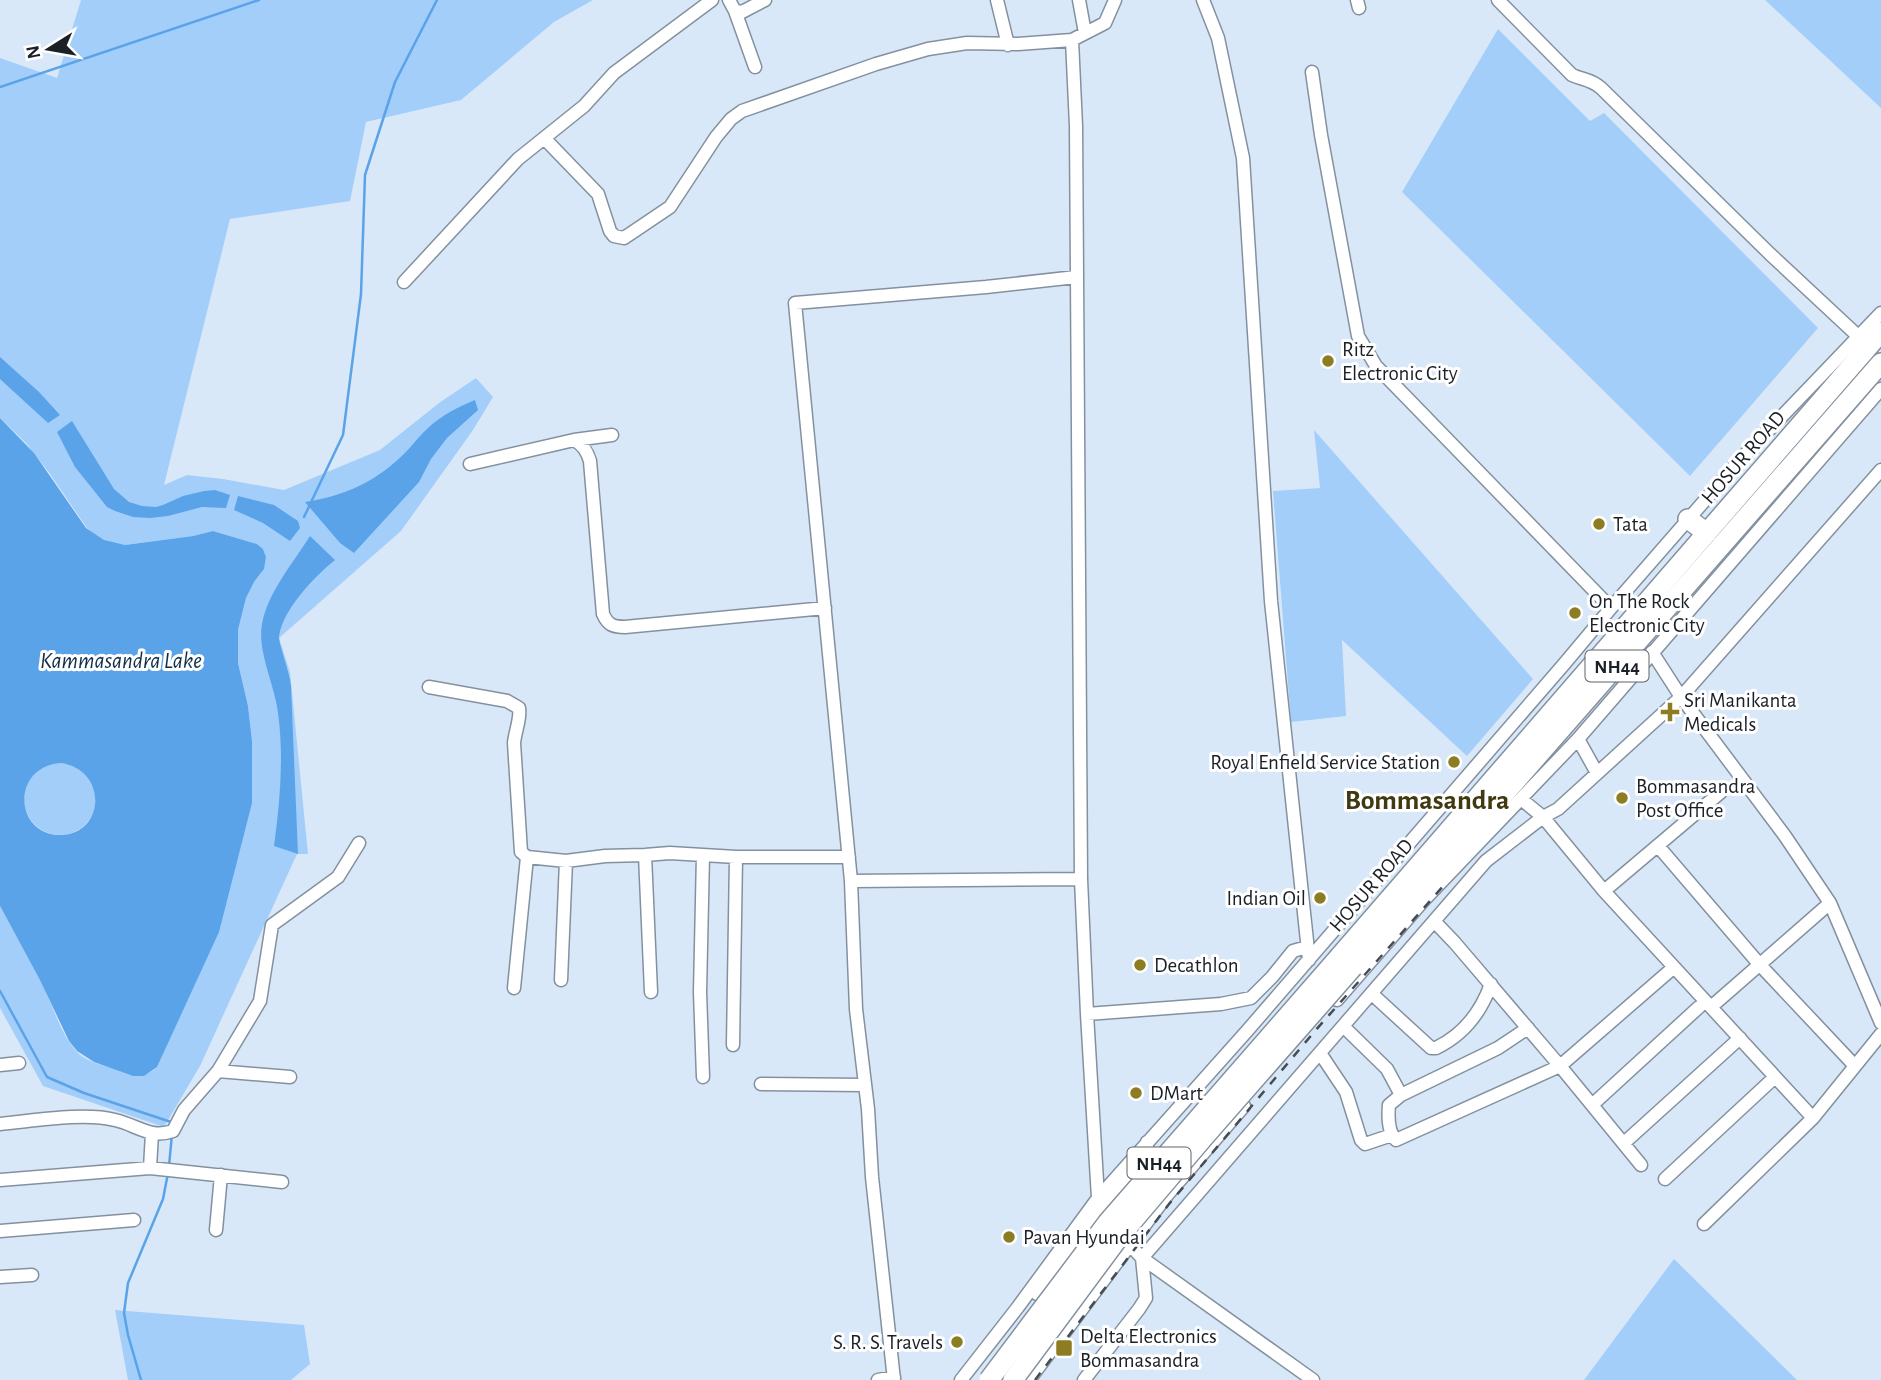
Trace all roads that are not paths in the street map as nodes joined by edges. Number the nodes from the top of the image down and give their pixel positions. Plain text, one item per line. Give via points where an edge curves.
1 (712, 0) edge
2 (765, 0) edge
3 (997, 0) edge
4 (1079, 0) edge
5 (1115, 0) edge
6 (1203, 0) edge
7 (1498, 0) edge
8 (732, 6) edge
9 (1085, 33) junction
10 (1072, 40) junction
11 (1008, 45) junction
12 (755, 67) dead end
13 (1312, 72) dead end
14 (544, 138) junction
15 (1076, 277) junction
16 (404, 282) dead end
17 (1881, 313) edge
18 (1881, 332) edge
19 (1859, 337) junction
20 (1881, 363) edge
21 (1881, 389) edge
22 (612, 435) dead end
23 (575, 440) junction
24 (470, 464) dead end
25 (1881, 470) edge
26 (1684, 524) junction
27 (1707, 533) junction
28 (825, 608) junction
29 (1611, 608) junction
30 (1652, 652) junction
31 (429, 687) dead end
32 (1681, 697) junction
33 (1577, 739) junction
34 (1597, 773) junction
35 (1721, 792) dead end
36 (1521, 799) junction
37 (1543, 817) junction
38 (359, 843) dead end
39 (1658, 846) junction
40 (1474, 848) junction
41 (645, 855) junction
42 (702, 855) junction
43 (527, 856) junction
44 (736, 857) junction
45 (849, 857) junction
46 (566, 861) junction
47 (1486, 861) junction
48 (1081, 879) junction
49 (852, 881) junction
50 (1604, 891) junction
51 (1830, 903) junction
52 (1435, 922) junction
53 (1308, 953) junction
54 (1346, 961) junction
55 (1759, 965) junction
56 (1674, 968) junction
57 (561, 980) dead end
58 (1491, 984) junction
59 (514, 988) dead end
60 (651, 992) dead end
61 (1372, 994) junction
62 (1705, 1007) junction
63 (1087, 1014) junction
64 (1881, 1023) edge
65 (1343, 1026) junction
66 (1528, 1028) junction
67 (1881, 1034) edge
68 (1740, 1038) junction
69 (733, 1045) dead end
70 (1320, 1053) junction
71 (19, 1063) dead end
72 (0, 1065) edge
73 (1560, 1066) junction
74 (1855, 1066) junction
75 (218, 1071) junction
76 (290, 1077) dead end
77 (703, 1077) dead end
78 (1775, 1077) junction
79 (761, 1084) dead end
80 (865, 1085) junction
81 (1401, 1094) junction
82 (1592, 1105) junction
83 (1813, 1118) junction
84 (0, 1124) edge
85 (152, 1133) junction
86 (1392, 1135) junction
87 (1147, 1142) junction
88 (1624, 1143) junction
89 (1140, 1166) junction
90 (1641, 1166) dead end
91 (149, 1168) junction
92 (221, 1175) junction
93 (0, 1180) edge
94 (1665, 1180) dead end
95 (282, 1182) dead end
96 (1168, 1194) junction
97 (1101, 1202) junction
98 (134, 1220) dead end
99 (1703, 1224) dead end
100 (216, 1230) dead end
101 (0, 1231) edge
102 (1130, 1245) junction
103 (1142, 1258) junction
104 (32, 1275) dead end
105 (0, 1277) edge
106 (894, 1379) edge
107 (878, 1380) edge
108 (961, 1380) edge
109 (989, 1380) edge
110 (1013, 1380) edge
111 (1029, 1380) edge
112 (1084, 1380) edge
113 (1313, 1380) edge

1 - 14 street via 614,73 584,106
2 - 8 street via 742,12
3 - 11 street
4 - 9 street
5 - 9 street via 1105,23
6 - 53 street via 1218,38 1243,158 1271,601
7 - 19 street via 1572,75 1592,80 1601,88
8 - 12 street
9 - 10 street
10 - 11 street
10 - 15 street
11 - 14 street via 967,43 928,49 742,111 716,136 670,207 625,238 614,236 598,194
13 - 29 street via 1359,336 1376,366
14 - 16 street via 517,159
15 - 28 street via 795,303
15 - 48 street
17 - 19 street
18 - 27 highway, HOSUR ROAD / NH44
19 - 26 street
20 - 54 highway, HOSUR ROAD / NH44
21 - 30 street
22 - 23 street
23 - 24 street
23 - 28 street via 590,461 607,623 625,628
25 - 32 street
26 - 27 highway
26 - 29 street
27 - 54 highway, HOSUR ROAD / NH44
28 - 45 street
29 - 53 street
30 - 32 street
30 - 33 street
31 - 43 street via 507,701 519,708 514,743 521,852
32 - 34 street
32 - 51 street
33 - 34 street
33 - 36 street
34 - 37 street
35 - 39 street
36 - 37 street
36 - 40 street
37 - 47 street
37 - 50 street
38 - 75 street via 338,877 272,925 260,1002
39 - 50 street
39 - 55 street
40 - 47 street
40 - 96 street
41 - 42 street
41 - 46 street
41 - 60 street
42 - 44 street
42 - 77 street
43 - 46 street
43 - 59 street
44 - 45 street
44 - 69 street
45 - 49 street
46 - 57 street
47 - 52 street
48 - 49 street
48 - 63 street
49 - 80 street via 856,1009
50 - 56 street
51 - 55 street
51 - 64 street
52 - 58 street
52 - 61 street
53 - 63 street via 1293,951 1251,998
53 - 87 street
54 - 109 highway, HOSUR ROAD / NH44, bridge via 1108,1222
54 - 110 highway, HOSUR ROAD / NH44, bridge via 1119,1237
55 - 62 street
55 - 74 street
56 - 62 street
56 - 73 street
58 - 61 street via 1464,1030 1436,1048
58 - 66 street
61 - 65 street
62 - 68 street
62 - 82 street
63 - 97 street
65 - 70 street
65 - 81 street via 1387,1069
66 - 73 street
66 - 81 street via 1498,1048
67 - 74 street
68 - 78 street
68 - 88 street
70 - 86 street via 1346,1092 1361,1140 1365,1144
70 - 103 street
71 - 72 street
73 - 82 street
73 - 86 street via 1396,1140
74 - 83 street
75 - 76 street
75 - 85 street via 173,1131
78 - 83 street
78 - 94 street
79 - 80 street
80 - 106 street
81 - 86 street via 1389,1105
82 - 88 street
83 - 99 street
84 - 85 street via 92,1116
85 - 91 street
87 - 89 street via 1148,1158
87 - 97 street
88 - 90 street
89 - 96 street
89 - 97 street
91 - 92 street
91 - 93 street
92 - 95 street
92 - 100 street
96 - 102 street
97 - 102 street
97 - 108 street
98 - 101 street
102 - 103 street
102 - 111 street
103 - 112 street via 1146,1298
103 - 113 street
104 - 105 street
106 - 107 street

